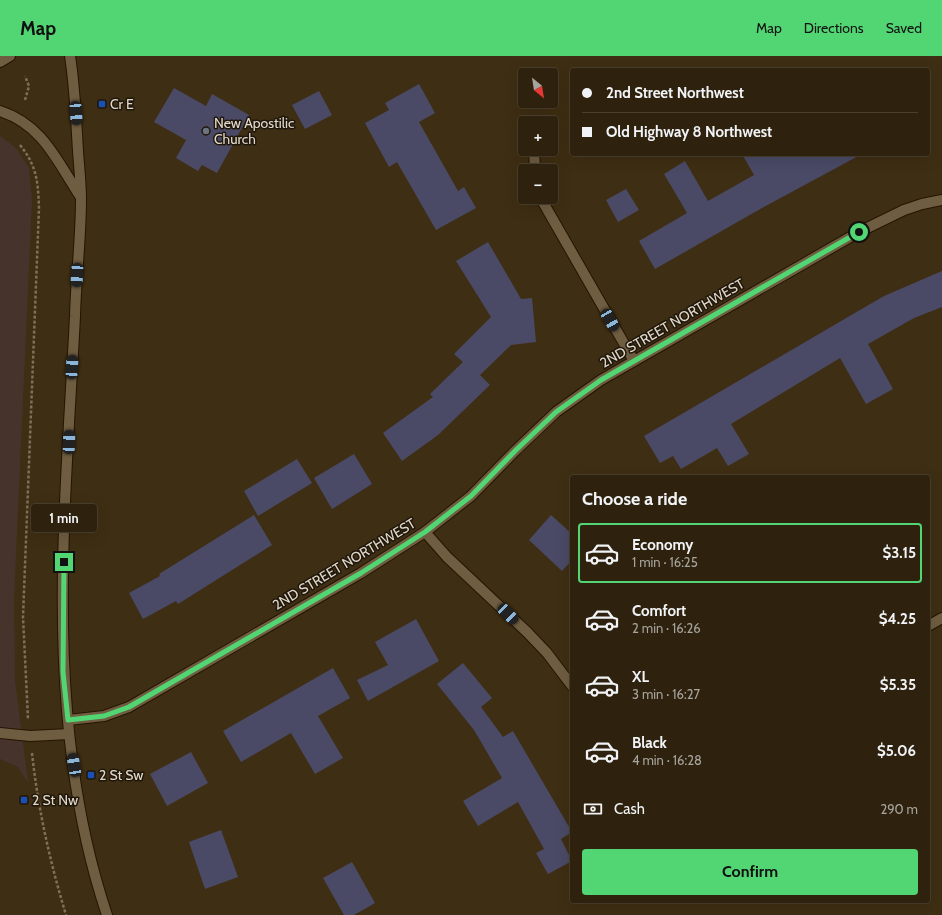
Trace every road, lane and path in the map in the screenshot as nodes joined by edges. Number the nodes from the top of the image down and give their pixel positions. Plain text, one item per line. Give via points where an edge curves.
1 (10, 56) edge
2 (70, 56) edge
3 (0, 62) edge
4 (25, 76) dead end
5 (25, 100) dead end
6 (0, 111) edge
7 (18, 143) dead end
8 (81, 197) junction
9 (942, 200) edge
10 (544, 204) edge
11 (634, 361) junction
12 (425, 532) junction
13 (942, 618) edge
14 (930, 625) edge
15 (570, 683) edge
16 (68, 720) junction
17 (0, 733) edge
18 (69, 734) junction
19 (30, 736) junction
20 (66, 915) edge
21 (108, 915) edge

1 - 3 street
2 - 8 street
4 - 5 path via 29,86
6 - 8 street via 16,117 40,135
7 - 19 path via 29,156 38,176 39,208 22,617
8 - 16 street via 62,625
9 - 11 street, 2ND STREET NORTHWEST via 904,210 859,232
10 - 11 street
11 - 12 street, 2ND STREET NORTHWEST via 601,380 556,412 471,496
12 - 15 street via 447,557 547,653
12 - 16 street, 2ND STREET NORTHWEST via 361,573 129,707 104,716
13 - 14 street
16 - 18 street
17 - 19 street
18 - 19 street
18 - 21 street via 84,828
19 - 20 path via 40,812

